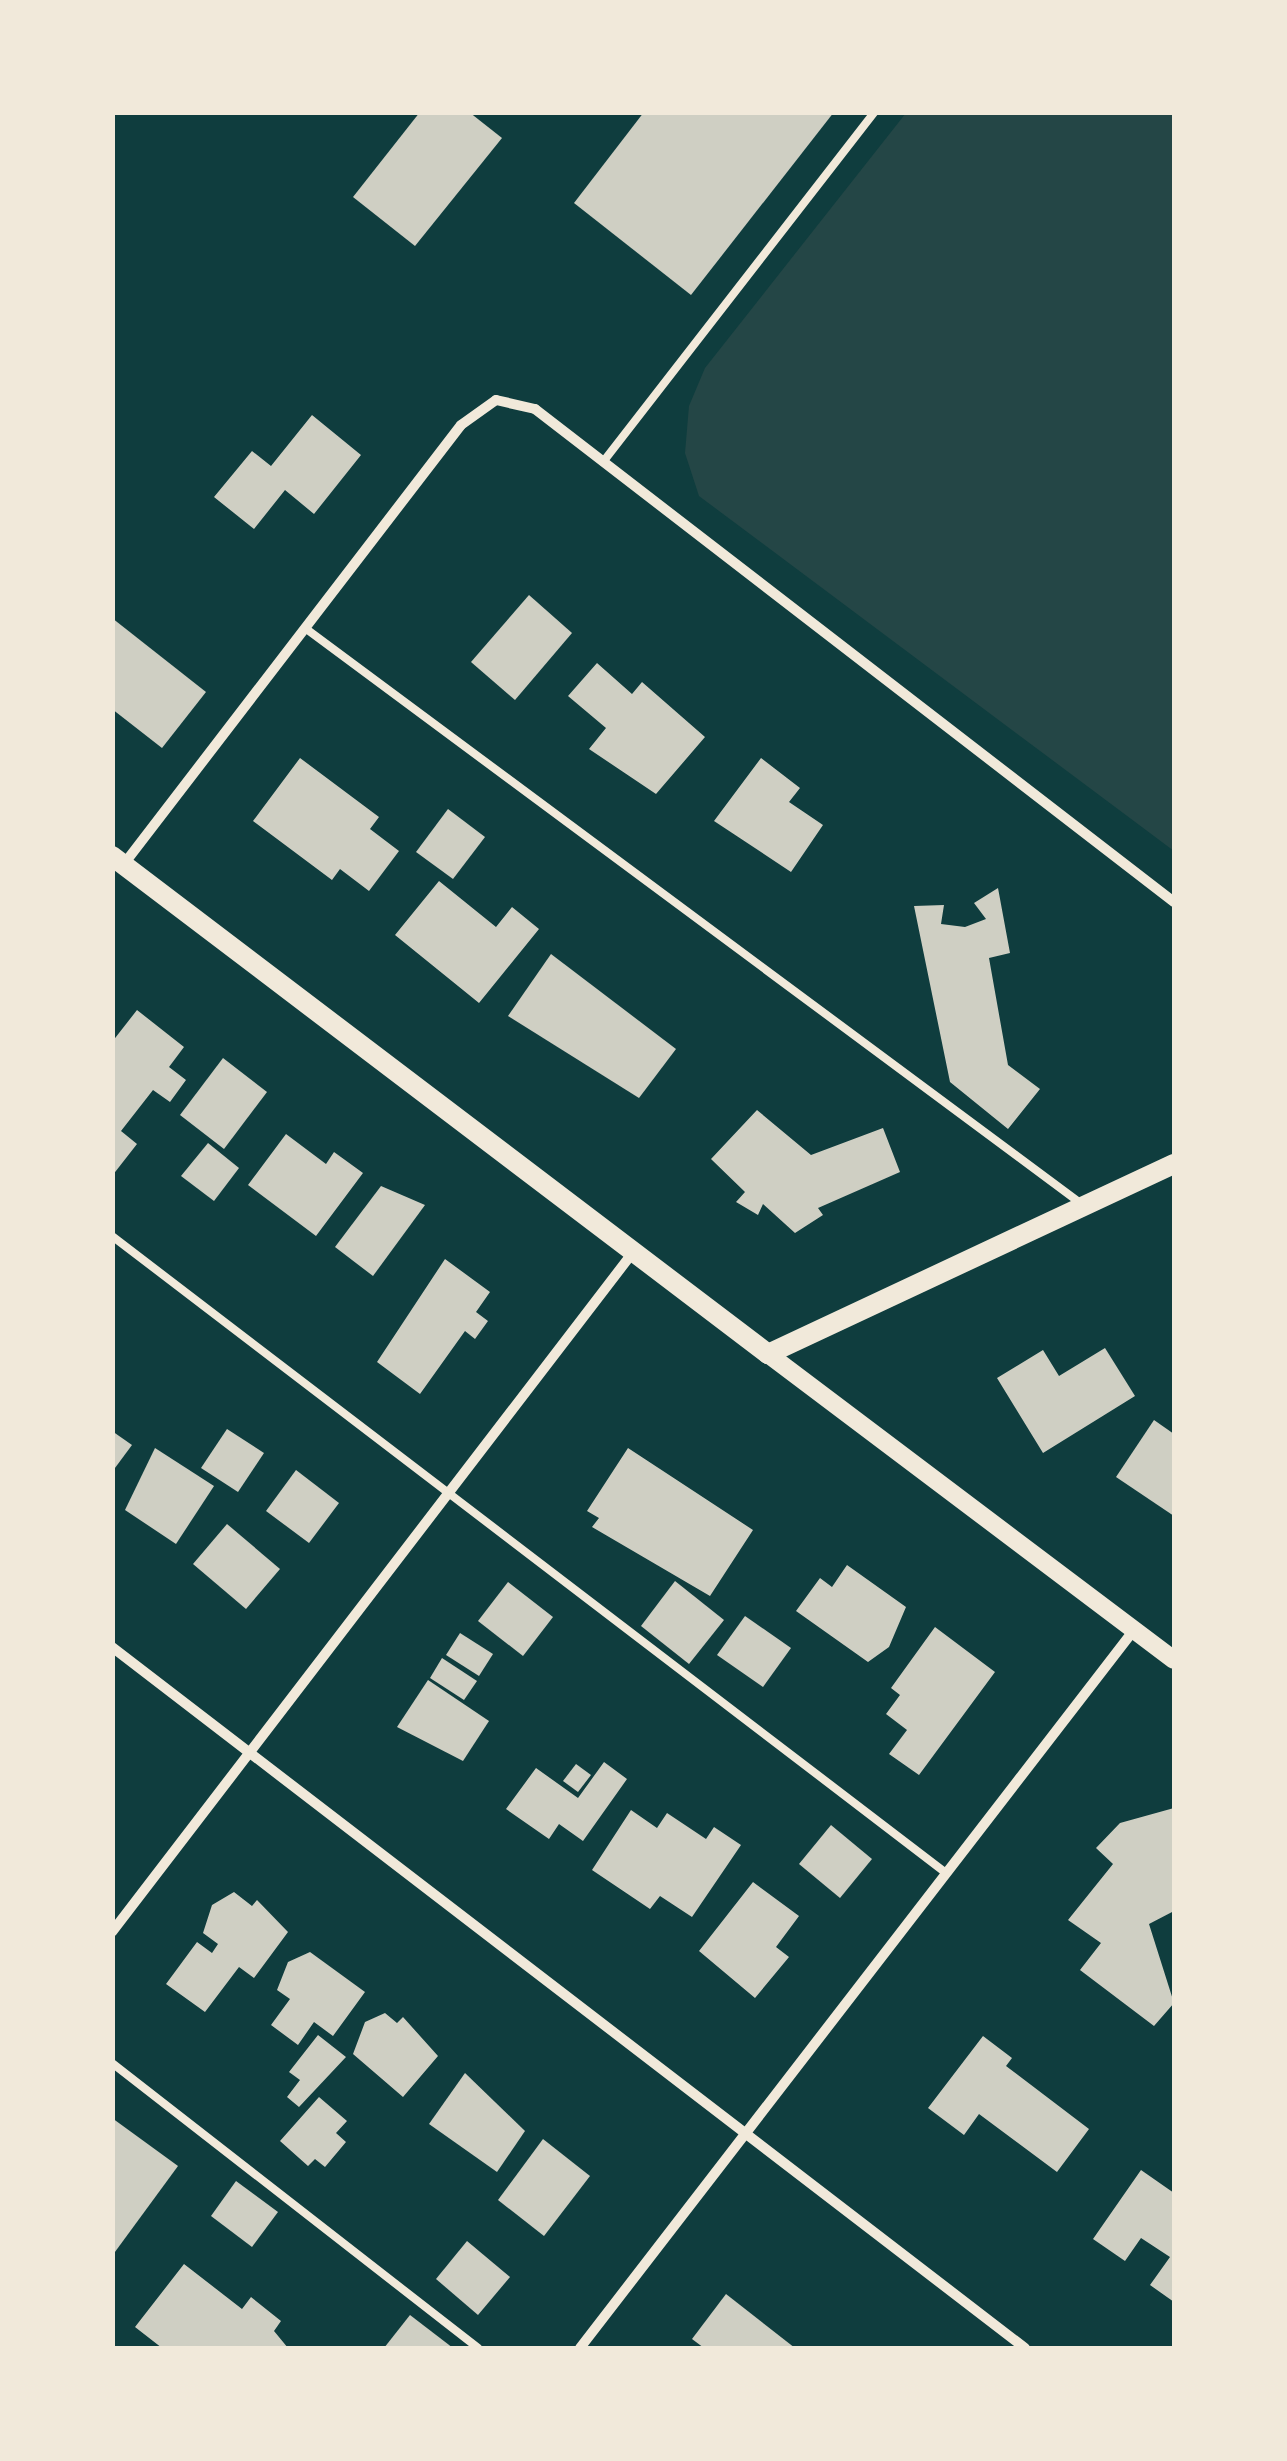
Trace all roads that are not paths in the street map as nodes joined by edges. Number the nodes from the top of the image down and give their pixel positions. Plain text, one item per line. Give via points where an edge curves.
1 (874, 112) edge
2 (602, 462) junction
3 (304, 628) junction
4 (116, 866) edge
5 (1174, 902) edge
6 (1174, 1164) edge
7 (1083, 1205) junction
8 (112, 1236) edge
9 (634, 1250) junction
10 (768, 1354) junction
11 (451, 1490) junction
12 (1134, 1630) junction
13 (112, 1647) edge
14 (1174, 1660) edge
15 (250, 1752) junction
16 (946, 1874) junction
17 (112, 1932) edge
18 (112, 2063) edge
19 (746, 2133) junction
20 (478, 2348) edge
21 (580, 2348) edge
22 (1026, 2348) edge

1 - 2 lane
2 - 3 street via 535,409 496,400 461,425
2 - 5 street
3 - 4 street
3 - 7 lane
4 - 9 main road
6 - 7 main road
7 - 10 main road
8 - 11 lane
9 - 10 main road
9 - 11 street
10 - 12 street
11 - 15 street
11 - 16 lane
12 - 14 street
12 - 16 street
13 - 15 street
15 - 17 street
15 - 19 street
16 - 19 street
18 - 20 lane
19 - 21 street
19 - 22 street

